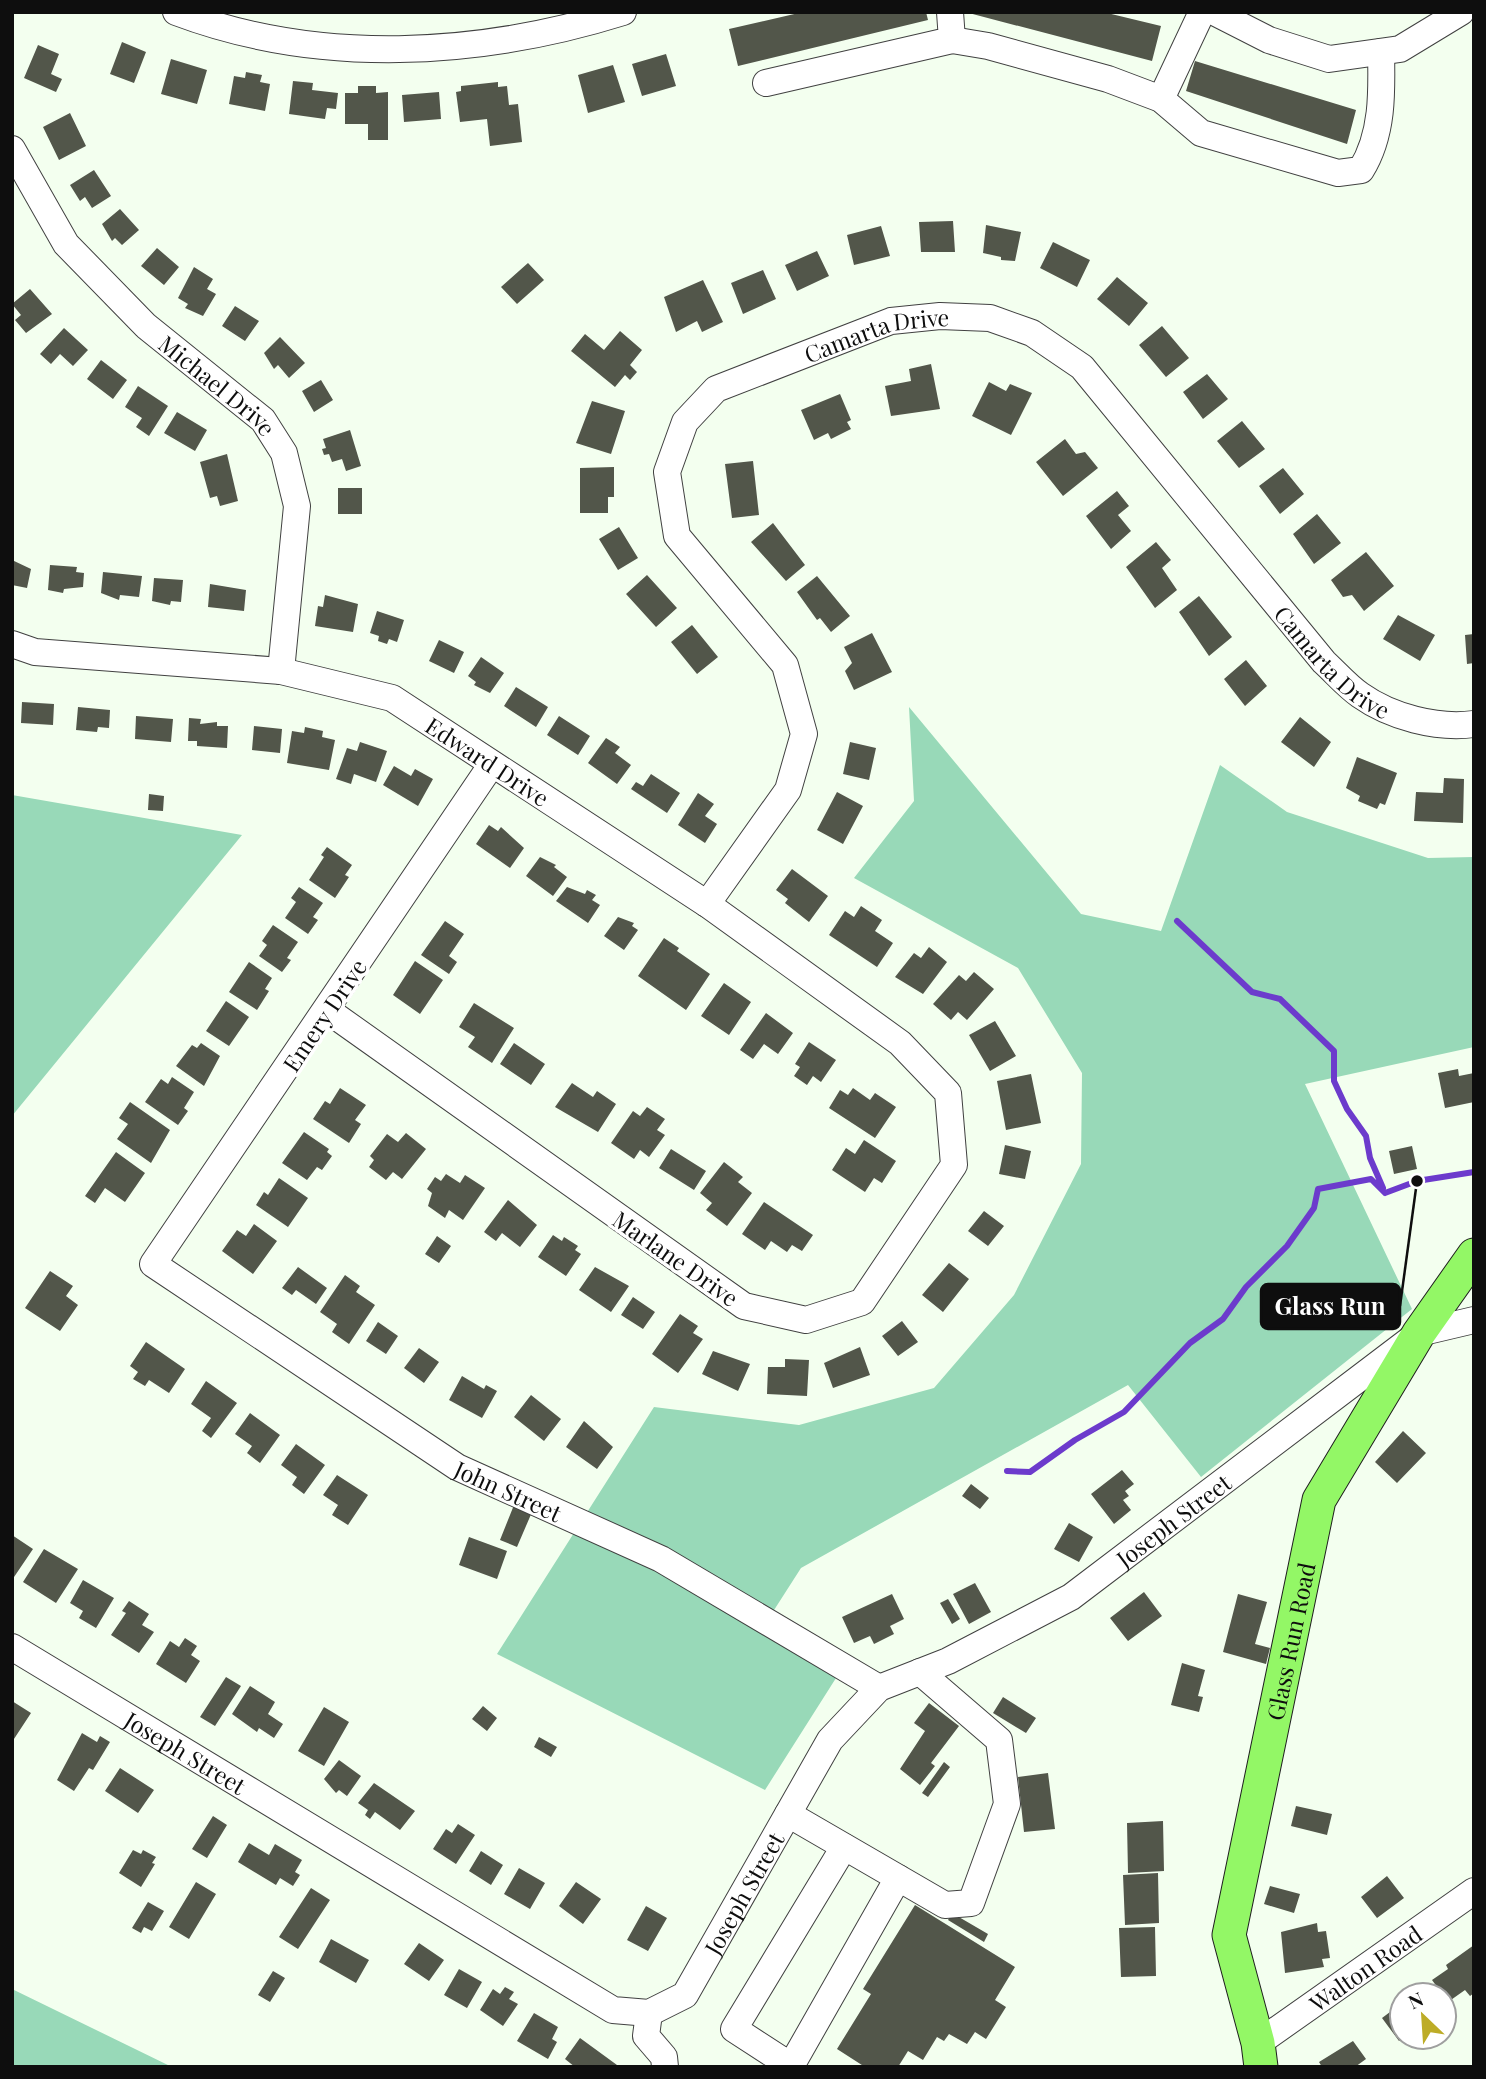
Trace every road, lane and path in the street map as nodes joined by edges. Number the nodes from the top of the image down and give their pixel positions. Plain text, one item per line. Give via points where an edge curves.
1 (176, 12) edge
2 (623, 12) edge
3 (950, 12) edge
4 (1202, 12) edge
5 (1214, 12) edge
6 (1461, 12) edge
7 (951, 40) junction
8 (1381, 52) junction
9 (766, 83) dead end
10 (1161, 99) junction
11 (12, 149) edge
12 (12, 644) edge
13 (281, 671) junction
14 (1474, 724) edge
15 (492, 764) junction
16 (708, 904) junction
17 (327, 1010) junction
18 (900, 1043) joint
19 (1474, 1255) edge
20 (153, 1264) joint
21 (1474, 1320) edge
22 (1419, 1333) junction
23 (12, 1647) edge
24 (920, 1672) junction
25 (879, 1688) junction
26 (788, 1814) junction
27 (844, 1847) junction
28 (898, 1878) junction
29 (1474, 1891) edge
30 (649, 2013) junction
31 (1259, 2055) edge
32 (665, 2067) edge

1 - 2 street via 249,35 361,49 449,48 563,31
3 - 7 street
4 - 10 street
5 - 8 street via 1269,40 1329,59
6 - 8 street via 1400,49
7 - 9 street
7 - 10 street via 1108,79
8 - 10 street via 1382,103 1369,157 1361,170 1338,173 1201,133
11 - 13 street, Michael Drive via 66,244 146,326 263,420 284,453 297,506
12 - 13 street, Edward Drive via 35,652
13 - 15 street, Edward Drive via 392,698
14 - 16 street, Camarta Drive via 1450,727 1403,715 1361,696 1324,662 1082,367 1032,333 990,318 940,316 891,321 716,389 685,422 667,472 677,536 785,665 804,733 788,790
15 - 16 street, Edward Drive
15 - 17 street, Emery Drive
16 - 18 street, Edward Drive
17 - 18 street, Marlane Drive via 744,1306 806,1320 862,1302 954,1165 948,1093
17 - 20 street, Emery Drive
19 - 22 main road, Glass Run Road
20 - 25 street, John Street via 457,1467 661,1559
21 - 22 street
22 - 24 street, Joseph Street via 1071,1597
22 - 31 main road, Glass Run Road via 1319,1500 1229,1935
23 - 30 street, Joseph Street via 613,2010
24 - 25 street, Joseph Street
24 - 28 street via 999,1740 1007,1804 971,1903 945,1905
25 - 26 street, Joseph Street via 830,1740
26 - 27 street
26 - 30 street, Joseph Street via 685,1995
27 - 28 street
27 - 28 street via 734,2029 791,2066
29 - 31 street, Walton Road
30 - 32 street via 646,2036 664,2057

